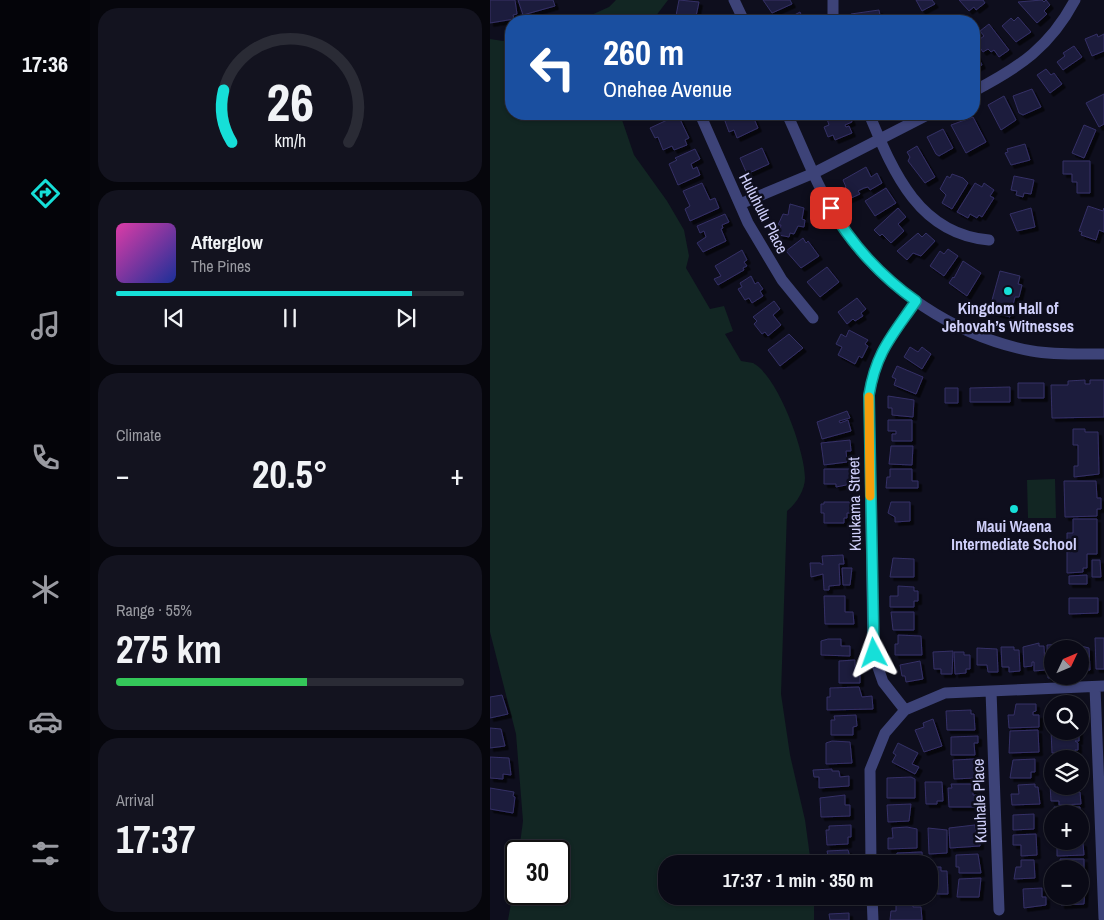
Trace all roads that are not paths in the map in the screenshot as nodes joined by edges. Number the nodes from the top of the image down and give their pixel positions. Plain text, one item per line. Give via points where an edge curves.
1 (728, 0) edge
2 (734, 0) edge
3 (833, 0) edge
4 (1075, 0) edge
5 (740, 15) edge
6 (741, 15) edge
7 (833, 15) edge
8 (980, 88) edge
9 (703, 120) edge
10 (790, 120) edge
11 (871, 120) edge
12 (917, 120) edge
13 (879, 139) junction
14 (814, 173) junction
15 (740, 204) junction
16 (989, 240) dead end
17 (916, 301) junction
18 (813, 318) dead end
19 (1104, 354) edge
20 (1100, 686) edge
21 (991, 691) junction
22 (904, 710) junction
23 (871, 855) edge
24 (872, 905) edge
25 (999, 910) dead end
26 (1104, 918) edge
27 (873, 920) edge

1 - 5 street
2 - 6 street
3 - 7 street
4 - 8 street via 1056,32 1039,50 1021,65
9 - 15 street, Huluhulu Place
10 - 14 street
11 - 13 street
12 - 13 street
13 - 14 street
13 - 16 street via 902,184 927,213 944,227 963,236
14 - 15 street
14 - 17 street via 840,224 864,254
15 - 18 street, Huluhulu Place via 769,260
17 - 19 street via 952,324 998,343 1038,352
17 - 22 street, Kuukama Street via 878,356 869,395 874,653 883,682
20 - 21 street
20 - 26 street
21 - 22 street via 945,693
21 - 25 street, Kuuhale Place
22 - 23 street via 879,744 870,770
24 - 27 street

